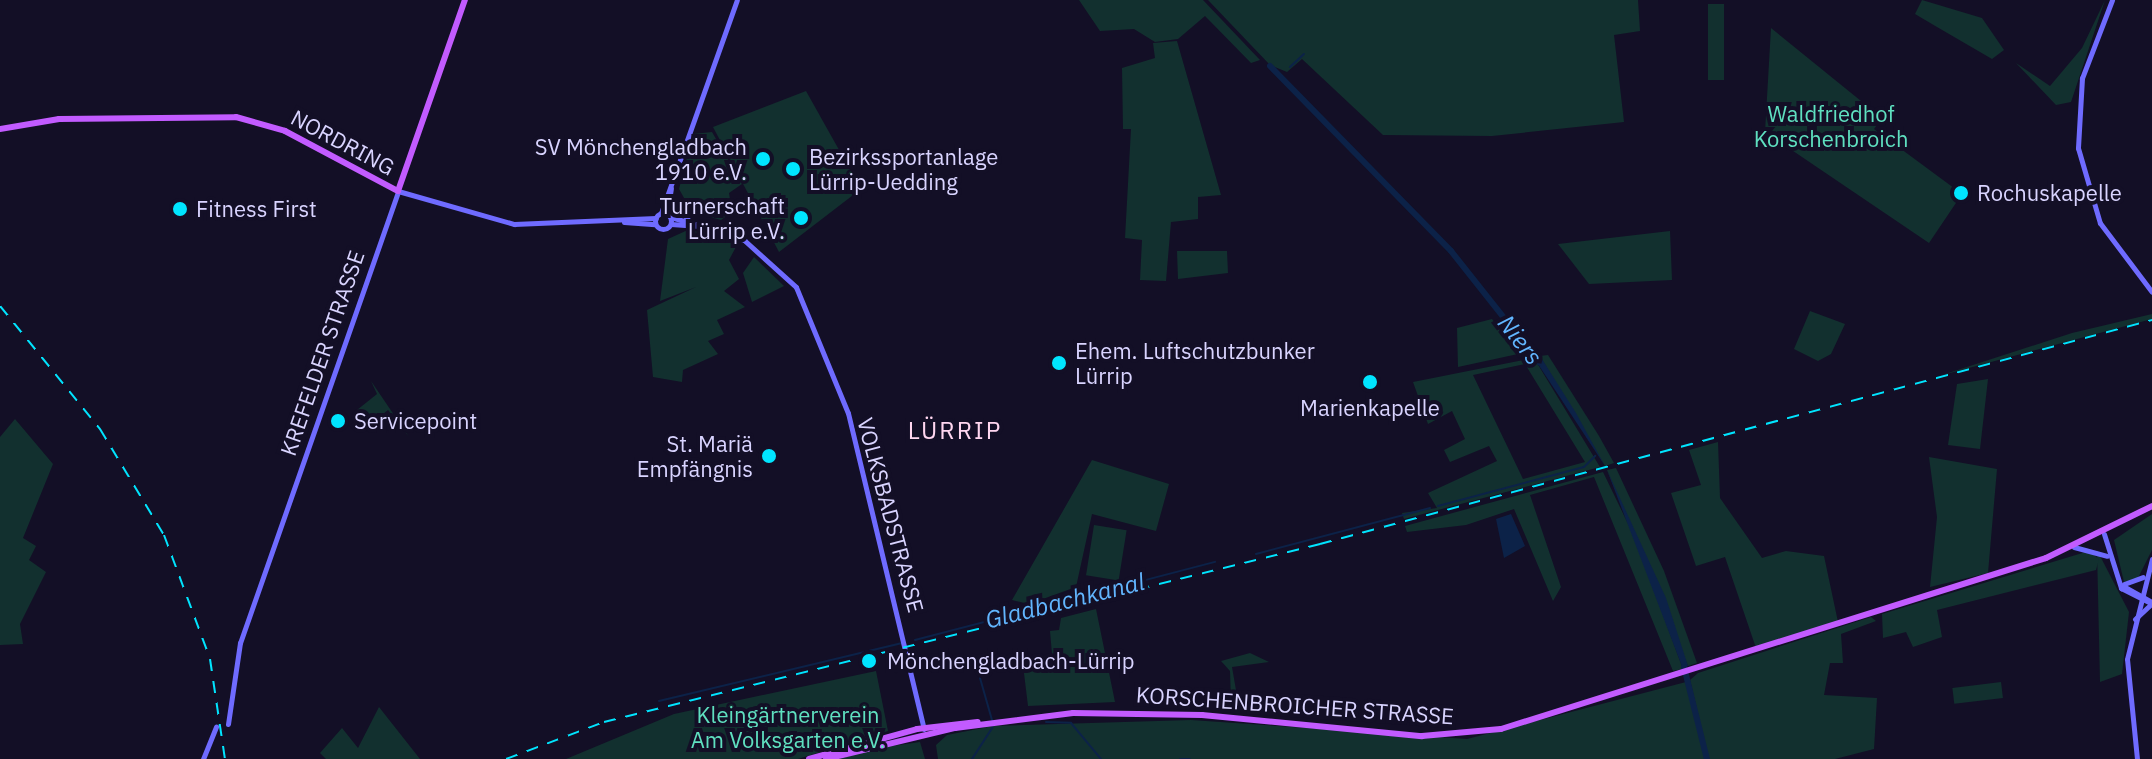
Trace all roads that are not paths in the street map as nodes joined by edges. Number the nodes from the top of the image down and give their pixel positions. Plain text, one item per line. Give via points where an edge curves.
1 (465, 0) edge
2 (737, 0) edge
3 (2112, 0) edge
4 (0, 129) edge
5 (673, 175) junction
6 (398, 191) junction
7 (668, 199) junction
8 (663, 218) junction
9 (695, 221) junction
10 (719, 229) junction
11 (2152, 292) edge
12 (842, 399) joint
13 (2152, 506) edge
14 (2104, 534) junction
15 (2074, 547) junction
16 (2108, 557) junction
17 (2152, 559) edge
18 (2146, 573) junction
19 (2116, 580) junction
20 (2138, 599) junction
21 (2152, 603) edge
22 (2132, 623) junction
23 (230, 723) dead end
24 (216, 726) dead end
25 (925, 730) junction
26 (203, 759) edge
27 (809, 759) edge
28 (826, 759) edge
29 (2137, 759) edge

1 - 6 main road, KREFELDER STRASSE
2 - 5 main road
3 - 11 main road via 2089,51 2077,107 2081,170 2102,226
4 - 6 main road, NORDRING via 59,119 236,117 285,131
5 - 7 main road
5 - 8 main road
6 - 8 main road, NORDRING via 500,223
6 - 23 main road, KREFELDER STRASSE via 240,643
7 - 8 main road
7 - 9 main road via 676,214
8 - 9 main road, NORDRING
8 - 10 main road, NORDRING
9 - 10 main road, NORDRING
10 - 12 main road, NORDRING via 761,251 796,287
12 - 25 main road, VOLKSBADSTRASSE via 912,653
13 - 14 main road, KORSCHENBROICHER STRASSE
14 - 15 main road, KORSCHENBROICHER STRASSE
14 - 16 main road
15 - 16 main road
15 - 25 main road, KORSCHENBROICHER STRASSE via 1687,674 1469,734 1124,712
16 - 19 main road
17 - 18 main road
18 - 19 main road via 2133,585
18 - 20 main road
19 - 20 main road
20 - 21 main road
20 - 22 main road
21 - 22 main road
22 - 29 main road via 2126,688
24 - 26 main road
25 - 27 main road, KORSCHENBROICHER STRASSE
25 - 28 main road, KORSCHENBROICHER STRASSE

